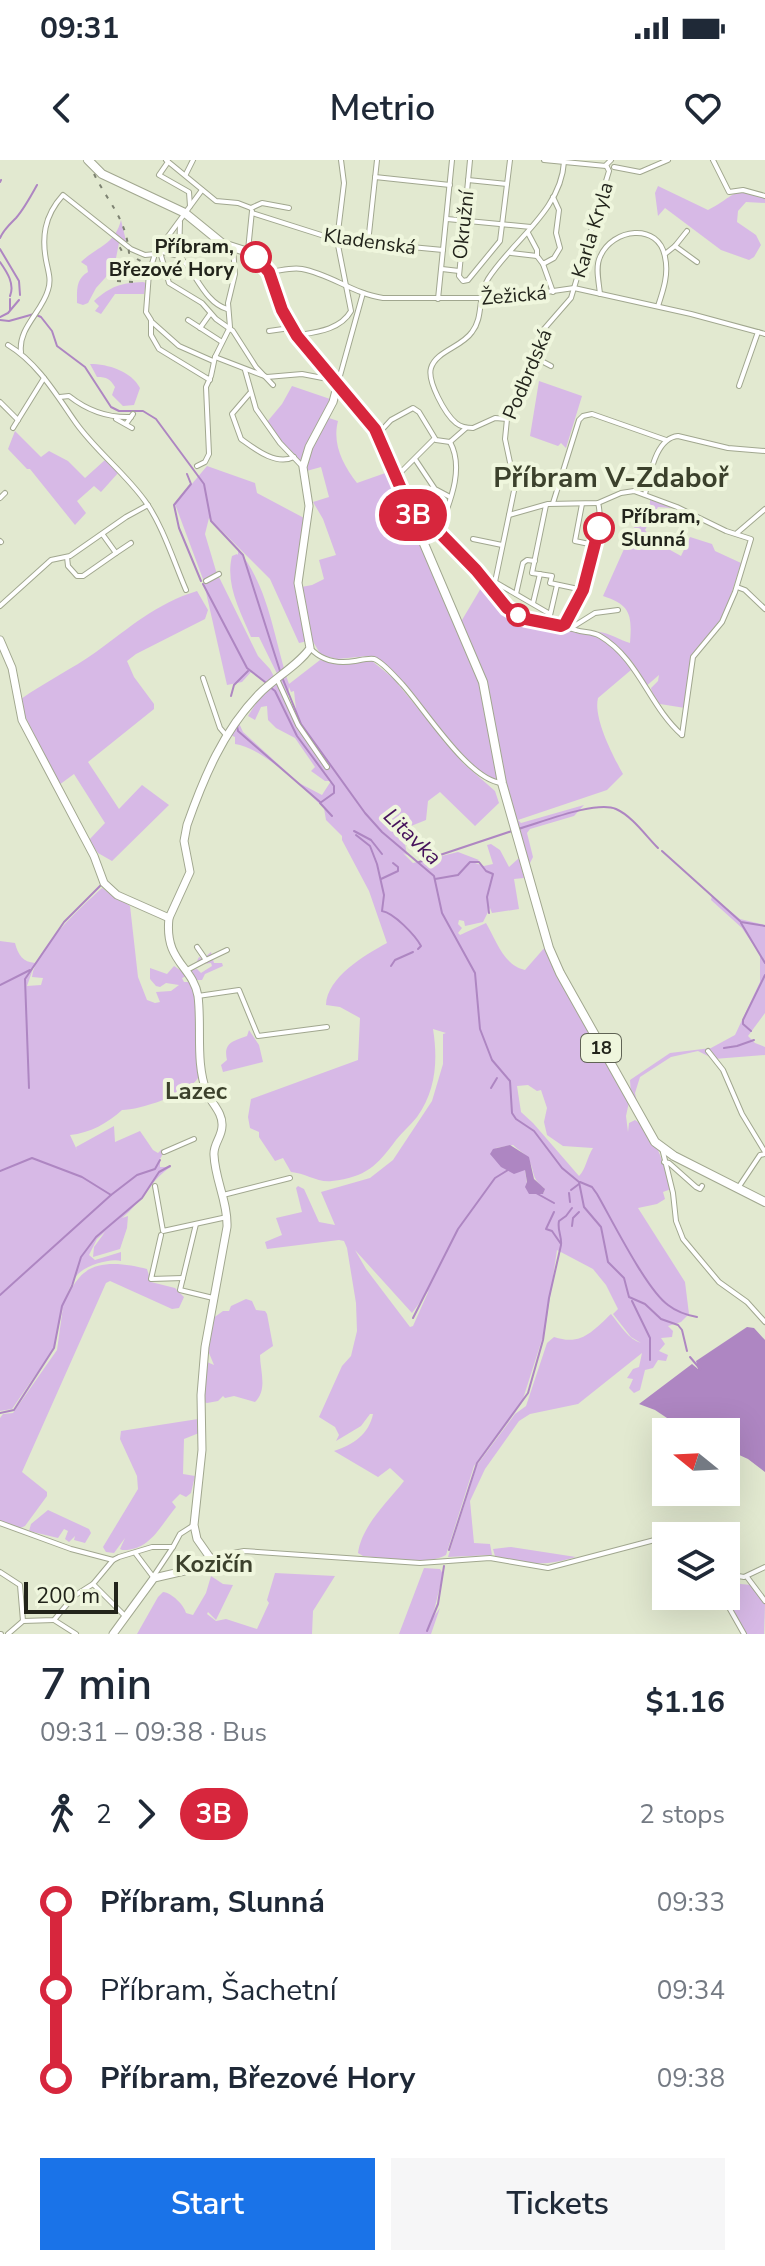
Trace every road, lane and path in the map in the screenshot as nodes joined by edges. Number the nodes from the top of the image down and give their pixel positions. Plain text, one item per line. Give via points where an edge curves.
1 (88, 160) edge
2 (193, 160) edge
3 (341, 160) edge
4 (377, 160) edge
5 (452, 160) edge
6 (470, 160) edge
7 (510, 160) edge
8 (544, 160) edge
9 (668, 160) edge
10 (167, 161) edge
11 (564, 162) edge
12 (714, 162) edge
13 (610, 165) edge
14 (186, 174) junction
15 (375, 177) junction
16 (468, 180) junction
17 (129, 181) dead end
18 (507, 184) junction
19 (450, 185) junction
20 (202, 190) junction
21 (137, 191) junction
22 (765, 196) edge
23 (553, 197) junction
24 (289, 208) dead end
25 (188, 209) junction
26 (252, 210) junction
27 (447, 219) junction
28 (464, 221) junction
29 (180, 222) junction
30 (503, 225) junction
31 (529, 230) junction
32 (687, 231) dead end
33 (337, 240) junction
34 (368, 243) junction
35 (675, 246) junction
36 (233, 248) junction
37 (443, 250) junction
38 (158, 252) junction
39 (248, 252) junction
40 (511, 253) junction
41 (665, 254) junction
42 (179, 256) junction
43 (537, 256) junction
44 (697, 262) dead end
45 (543, 264) junction
46 (442, 269) junction
47 (459, 271) junction
48 (269, 272) junction
49 (347, 287) junction
50 (574, 288) junction
51 (562, 291) junction
52 (553, 292) junction
53 (363, 293) junction
54 (600, 294) junction
55 (438, 299) junction
56 (480, 299) junction
57 (568, 303) junction
58 (658, 306) junction
59 (228, 309) junction
60 (210, 313) junction
61 (151, 320) junction
62 (188, 320) dead end
63 (200, 328) junction
64 (229, 329) junction
65 (269, 331) dead end
66 (295, 332) junction
67 (758, 332) junction
68 (765, 334) edge
69 (21, 341) junction
70 (222, 342) junction
71 (8, 345) junction
72 (0, 347) edge
73 (21, 355) junction
74 (532, 356) junction
75 (214, 359) junction
76 (551, 366) dead end
77 (245, 370) junction
78 (267, 377) junction
79 (44, 378) junction
80 (210, 380) junction
81 (336, 381) junction
82 (273, 385) dead end
83 (739, 386) dead end
84 (250, 393) junction
85 (60, 397) junction
86 (0, 402) edge
87 (114, 417) junction
88 (507, 419) junction
89 (18, 420) junction
90 (126, 424) junction
91 (13, 428) dead end
92 (132, 428) dead end
93 (467, 428) junction
94 (378, 434) junction
95 (434, 439) junction
96 (666, 440) junction
97 (450, 442) junction
98 (765, 451) edge
99 (294, 457) junction
100 (415, 459) junction
101 (197, 466) dead end
102 (303, 467) junction
103 (397, 476) junction
104 (5, 493) dead end
105 (645, 494) junction
106 (450, 497) junction
107 (0, 498) edge
108 (550, 503) junction
109 (598, 503) junction
110 (582, 504) junction
111 (148, 505) junction
112 (765, 509) edge
113 (509, 515) junction
114 (750, 522) junction
115 (419, 530) junction
116 (439, 531) junction
117 (737, 533) junction
118 (103, 535) junction
119 (750, 538) junction
120 (473, 539) dead end
121 (131, 543) dead end
122 (502, 545) junction
123 (594, 545) junction
124 (116, 553) junction
125 (67, 557) junction
126 (535, 561) junction
127 (219, 574) dead end
128 (540, 574) junction
129 (206, 581) dead end
130 (493, 584) junction
131 (557, 585) junction
132 (737, 587) junction
133 (186, 590) dead end
134 (583, 590) junction
135 (516, 594) junction
136 (533, 603) junction
137 (0, 606) edge
138 (765, 609) edge
139 (618, 610) dead end
140 (550, 614) junction
141 (548, 624) junction
142 (563, 626) junction
143 (571, 628) junction
144 (0, 640) edge
145 (310, 648) junction
146 (279, 674) junction
147 (203, 678) dead end
148 (226, 735) junction
149 (327, 767) dead end
150 (502, 783) junction
151 (169, 918) junction
152 (197, 947) dead end
153 (227, 950) dead end
154 (206, 960) junction
155 (184, 971) junction
156 (198, 996) junction
157 (327, 1027) dead end
158 (708, 1051) dead end
159 (194, 1139) dead end
160 (760, 1145) junction
161 (662, 1148) junction
162 (164, 1152) dead end
163 (765, 1153) edge
164 (664, 1162) junction
165 (755, 1162) junction
166 (290, 1178) dead end
167 (155, 1186) dead end
168 (702, 1186) dead end
169 (738, 1188) junction
170 (223, 1195) junction
171 (765, 1202) edge
172 (227, 1217) junction
173 (196, 1224) junction
174 (161, 1235) dead end
175 (183, 1278) junction
176 (213, 1298) junction
177 (764, 1320) edge
178 (0, 1523) edge
179 (194, 1525) junction
180 (652, 1541) edge
181 (173, 1547) junction
182 (136, 1554) junction
183 (211, 1557) junction
184 (113, 1560) junction
185 (765, 1567) edge
186 (0, 1572) edge
187 (740, 1575) edge
188 (747, 1576) junction
189 (154, 1578) junction
190 (93, 1584) junction
191 (765, 1601) edge
192 (730, 1610) edge
193 (126, 1617) junction
194 (54, 1620) junction
195 (23, 1621) junction
196 (8, 1634) edge
197 (76, 1634) edge
198 (113, 1634) edge
199 (744, 1634) edge

1 - 21 main road, 18 via 102,174
2 - 14 street
3 - 33 street via 344,183
4 - 15 street
5 - 19 street
6 - 16 street, Okružní
7 - 18 street, Okružní
8 - 11 street
9 - 13 street via 640,172
10 - 14 street
10 - 25 street via 159,175 189,192
11 - 13 street
11 - 23 street via 562,182
12 - 22 street via 729,192
13 - 50 street, Karla Kryla
14 - 20 street
15 - 19 street
15 - 34 street
16 - 18 street, Okružní
16 - 28 street, Okružní
17 - 21 street
18 - 30 street, Okružní
19 - 27 street
20 - 25 street
20 - 26 street via 216,201
21 - 25 main road, 18
23 - 31 street
23 - 45 street via 559,210 560,248
24 - 26 street via 262,203
25 - 29 street
25 - 36 main road, 18 via 214,238
26 - 33 street, Kladenská
26 - 39 street
27 - 28 street
27 - 37 street
28 - 30 street
28 - 47 street, Okružní
29 - 38 street
29 - 42 street
30 - 31 street
30 - 47 street, Okružní via 500,241 468,280 460,279
31 - 40 street
31 - 43 street
32 - 35 street
33 - 34 street, Kladenská
33 - 49 street
34 - 37 street, Kladenská
35 - 41 street
35 - 44 street
36 - 39 main road, 18
36 - 59 street via 235,274
37 - 46 street
38 - 42 street
38 - 60 street via 169,283
38 - 61 street via 148,286 146,312
38 - 69 street via 145,255 131,249 63,195 45,226 48,292
39 - 48 main road, 18
40 - 43 street
40 - 56 street via 487,280
41 - 54 street via 648,234 620,237 599,259
41 - 58 street via 666,278
42 - 59 street via 216,304
43 - 45 street
45 - 52 street
46 - 47 street, Okružní
46 - 55 street
48 - 49 street, Žežická via 306,270
48 - 66 main road, 18
49 - 53 street, Žežická
49 - 66 street via 352,308 345,320 317,332
50 - 51 street, Žežická
50 - 54 street, Žežická
50 - 57 street, Podbrdská
51 - 52 street, Žežická
51 - 57 street
52 - 56 street, Žežická
53 - 55 street, Žežická
53 - 81 street
54 - 58 street, Žežická
55 - 56 street, Žežická
56 - 93 street via 473,331 434,361 429,375 451,418
57 - 74 street, Podbrdská via 547,324
58 - 67 street, Žežická
59 - 64 street
60 - 63 street
60 - 64 street
61 - 75 street via 179,346
61 - 80 street via 154,343 162,352
62 - 63 street
63 - 70 street
64 - 70 street
64 - 78 street
65 - 66 street
66 - 81 main road, 18
67 - 68 street, Žežická
67 - 83 street
69 - 71 street
69 - 73 street
70 - 75 street
71 - 72 street
71 - 73 street
73 - 79 street
74 - 76 street
74 - 88 street, Podbrdská
75 - 77 street
75 - 80 street
77 - 78 street
77 - 84 street
78 - 81 street via 302,374
78 - 82 street
79 - 85 street
79 - 89 street
80 - 101 street via 209,454
81 - 94 main road, 18
81 - 102 street via 333,402
84 - 99 street via 260,415
84 - 99 street via 232,414 241,439 277,460
85 - 87 street via 69,396 84,408
85 - 111 street via 85,435
86 - 89 street
87 - 90 street
87 - 90 street via 132,415
88 - 93 street
88 - 113 street, Podbrdská via 505,439 515,486
89 - 91 street
90 - 92 street
93 - 97 street
94 - 95 street via 413,408
94 - 103 main road, 18
95 - 97 street
95 - 100 street
96 - 98 street via 678,436
96 - 105 street
96 - 108 street via 592,414 583,416
97 - 106 street via 457,460
99 - 102 street
100 - 103 street
100 - 106 street via 435,489
102 - 145 street via 309,506 298,583
103 - 115 main road, 18
104 - 107 street
105 - 109 street via 626,492
105 - 117 street
106 - 116 street
108 - 110 street
108 - 113 street
108 - 126 street
109 - 110 street
109 - 123 street via 601,518
110 - 123 street via 575,541
111 - 118 street
111 - 133 street
112 - 114 street
113 - 122 street, Podbrdská
114 - 117 street
114 - 119 street
115 - 116 street
115 - 150 main road, 18 via 483,682
116 - 130 street
117 - 119 street
118 - 124 street
118 - 125 street
119 - 132 street
120 - 122 street
121 - 124 street
122 - 130 street, Podbrdská
123 - 134 street
124 - 125 street via 81,577 68,566
125 - 137 street via 51,560
126 - 128 street via 532,573
126 - 135 street via 524,561
127 - 129 street
128 - 131 street via 552,576 550,583
128 - 136 street
130 - 135 street
130 - 141 street via 507,608
131 - 134 street
131 - 140 street
132 - 138 street
132 - 143 street via 722,622 695,652 682,735 625,657 598,635
134 - 142 street
135 - 136 street
136 - 140 street
139 - 143 street via 595,613
140 - 141 street
141 - 142 street
142 - 143 street
144 - 151 street via 12,668 22,720 104,883 117,895
145 - 146 street
145 - 150 street via 324,659 375,659 465,760 488,780
146 - 148 street
146 - 149 street via 298,725
147 - 148 street
148 - 151 street via 187,825 184,841 190,872
150 - 161 main road, 18 via 554,963
151 - 155 street via 171,947
152 - 154 street
153 - 154 street
154 - 155 street
155 - 156 street
156 - 157 street via 239,990 258,1036
156 - 170 street via 203,1078 222,1125 213,1154
158 - 160 street
159 - 162 street
160 - 163 street
160 - 165 street
161 - 164 street
161 - 169 main road, 18
163 - 165 street
164 - 168 street via 696,1187
164 - 177 street via 677,1228 688,1248
165 - 169 street
166 - 170 street
167 - 173 street via 163,1231
169 - 171 main road, 18
170 - 172 street
172 - 173 street
172 - 176 street
173 - 175 street
174 - 175 street via 151,1279
175 - 176 street via 180,1290
176 - 179 street via 202,1373 202,1450
178 - 184 street
179 - 181 street
179 - 183 street
180 - 183 street via 548,1568 490,1558 420,1563 244,1551
181 - 182 street
181 - 189 street
182 - 184 street
182 - 189 street
183 - 189 street via 206,1566
184 - 190 street
185 - 188 street
186 - 195 street via 20,1585
187 - 188 street
188 - 191 street
189 - 193 street
190 - 193 street
190 - 194 street via 74,1596
192 - 199 street
193 - 198 street
194 - 195 street
194 - 197 street
195 - 196 street

